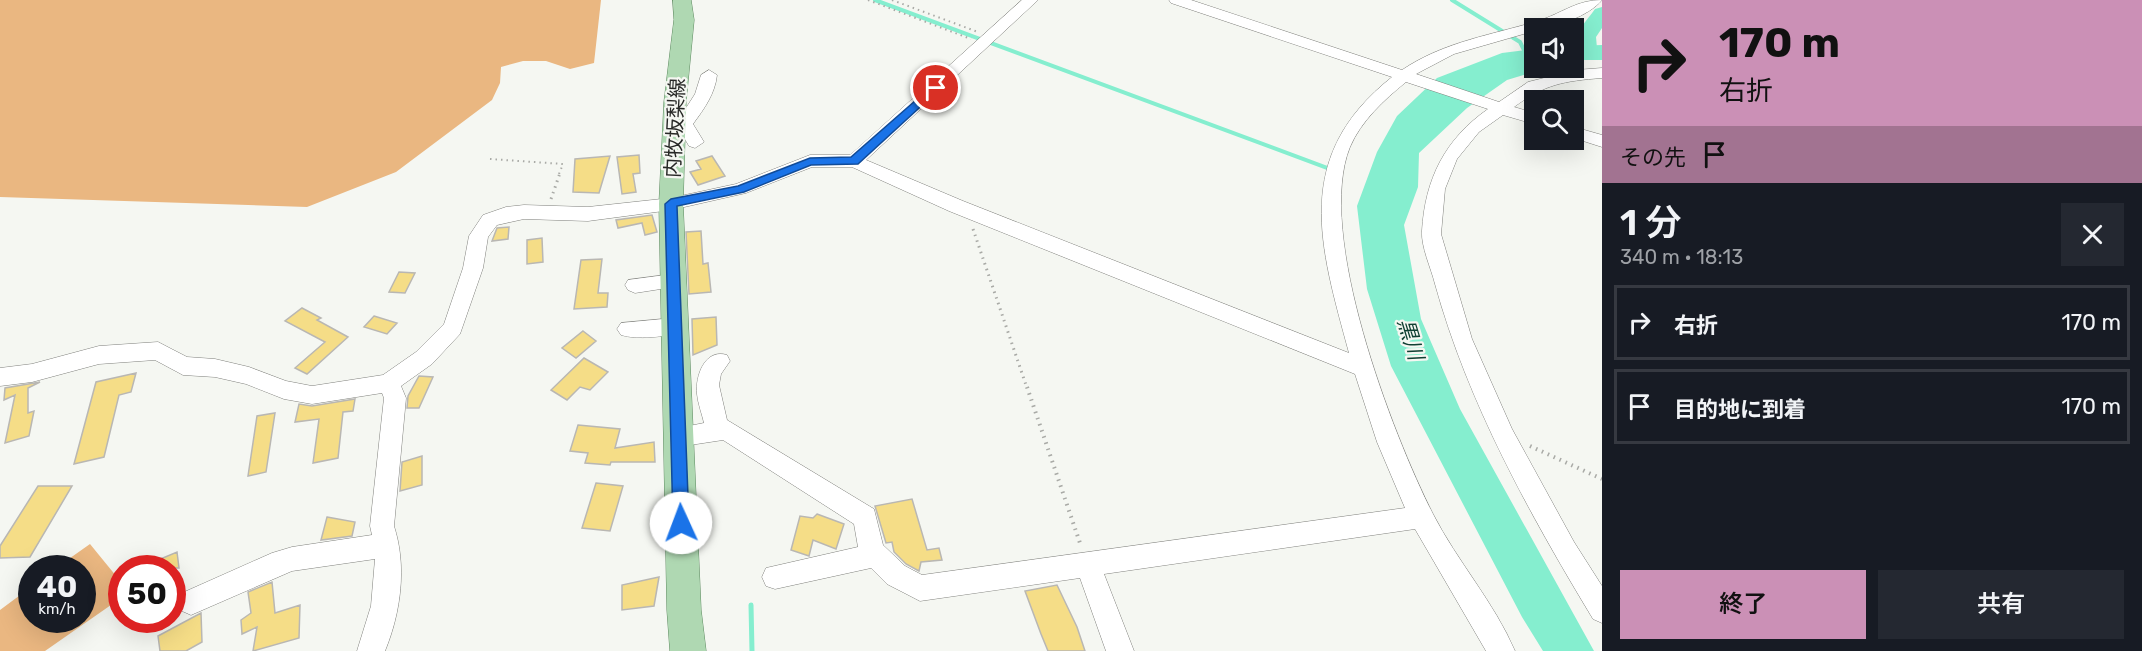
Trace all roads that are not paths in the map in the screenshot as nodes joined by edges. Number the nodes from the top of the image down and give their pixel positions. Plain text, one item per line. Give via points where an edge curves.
1 (682, 0) edge
2 (1031, 0) edge
3 (1176, 0) edge
4 (1595, 0) edge
5 (1602, 4) edge
6 (1602, 73) edge
7 (709, 75) dead end
8 (1404, 75) junction
9 (1500, 107) junction
10 (1524, 115) edge
11 (679, 124) junction
12 (1584, 135) edge
13 (1602, 141) edge
14 (695, 142) dead end
15 (854, 161) junction
16 (671, 204) junction
17 (673, 281) junction
18 (634, 285) dead end
19 (674, 326) junction
20 (628, 329) dead end
21 (719, 361) dead end
22 (1364, 368) junction
23 (0, 377) edge
24 (388, 383) junction
25 (718, 431) junction
26 (678, 437) junction
27 (1422, 518) junction
28 (388, 545) junction
29 (876, 555) junction
30 (1088, 565) junction
31 (775, 577) dead end
32 (191, 602) dead end
33 (1602, 610) edge
34 (371, 651) edge
35 (688, 651) edge
36 (1120, 651) edge
37 (1501, 651) edge

1 - 11 main road, 内牧坂梨線
2 - 15 street
3 - 8 street
4 - 5 street
4 - 8 street via 1537,27 1472,41
6 - 9 street via 1533,86
7 - 11 street via 708,87
8 - 9 street
8 - 22 street via 1353,127 1337,159 1332,191 1332,234
9 - 10 street
9 - 33 street via 1473,128 1449,156 1436,189 1431,234 1461,339 1503,434
11 - 14 street
11 - 16 main road, 内牧坂梨線
12 - 13 street
15 - 16 street via 810,161 740,189
15 - 22 street via 966,210
16 - 17 main road, 内牧坂梨線
16 - 24 street via 588,214 506,214 490,220 483,227 453,328 424,358
17 - 18 street
17 - 19 main road, 内牧坂梨線
19 - 20 street
19 - 26 main road, 内牧坂梨線
21 - 25 street via 709,370 706,380
22 - 27 street
23 - 24 street via 32,373 99,355 158,351 183,366 215,368 312,395
24 - 28 street via 394,398 382,526
25 - 26 street
25 - 29 street via 735,435 865,517
26 - 35 main road, 内牧坂梨線
27 - 30 street
27 - 37 street
28 - 32 street via 292,559
28 - 34 street via 385,603
29 - 30 street via 896,575 920,588
29 - 31 street
30 - 36 street

